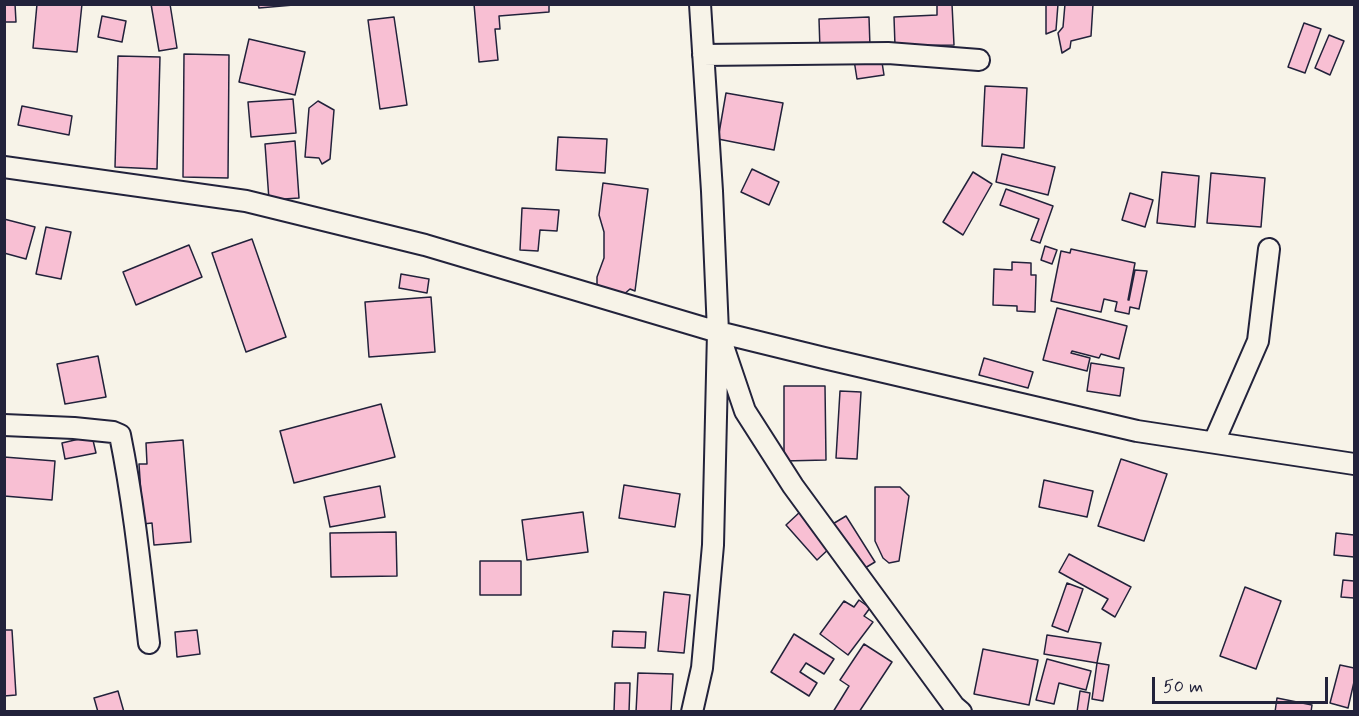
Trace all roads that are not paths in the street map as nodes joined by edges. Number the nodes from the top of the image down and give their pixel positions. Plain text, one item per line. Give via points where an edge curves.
1 (700, 4) edge
2 (703, 55) junction
3 (979, 60) dead end
4 (4, 167) edge
5 (1269, 249) dead end
6 (718, 332) junction
7 (4, 425) edge
8 (1214, 442) junction
9 (1354, 464) edge
10 (149, 643) dead end
11 (692, 711) edge
12 (961, 711) edge

1 - 2 street
2 - 3 street via 888,53
2 - 6 street
4 - 6 street via 246,201 425,245
5 - 8 street via 1258,341
6 - 8 street via 1137,431
6 - 11 street via 713,545 702,668
6 - 12 street via 745,411 800,495
7 - 10 street via 74,428 120,435
8 - 9 street

